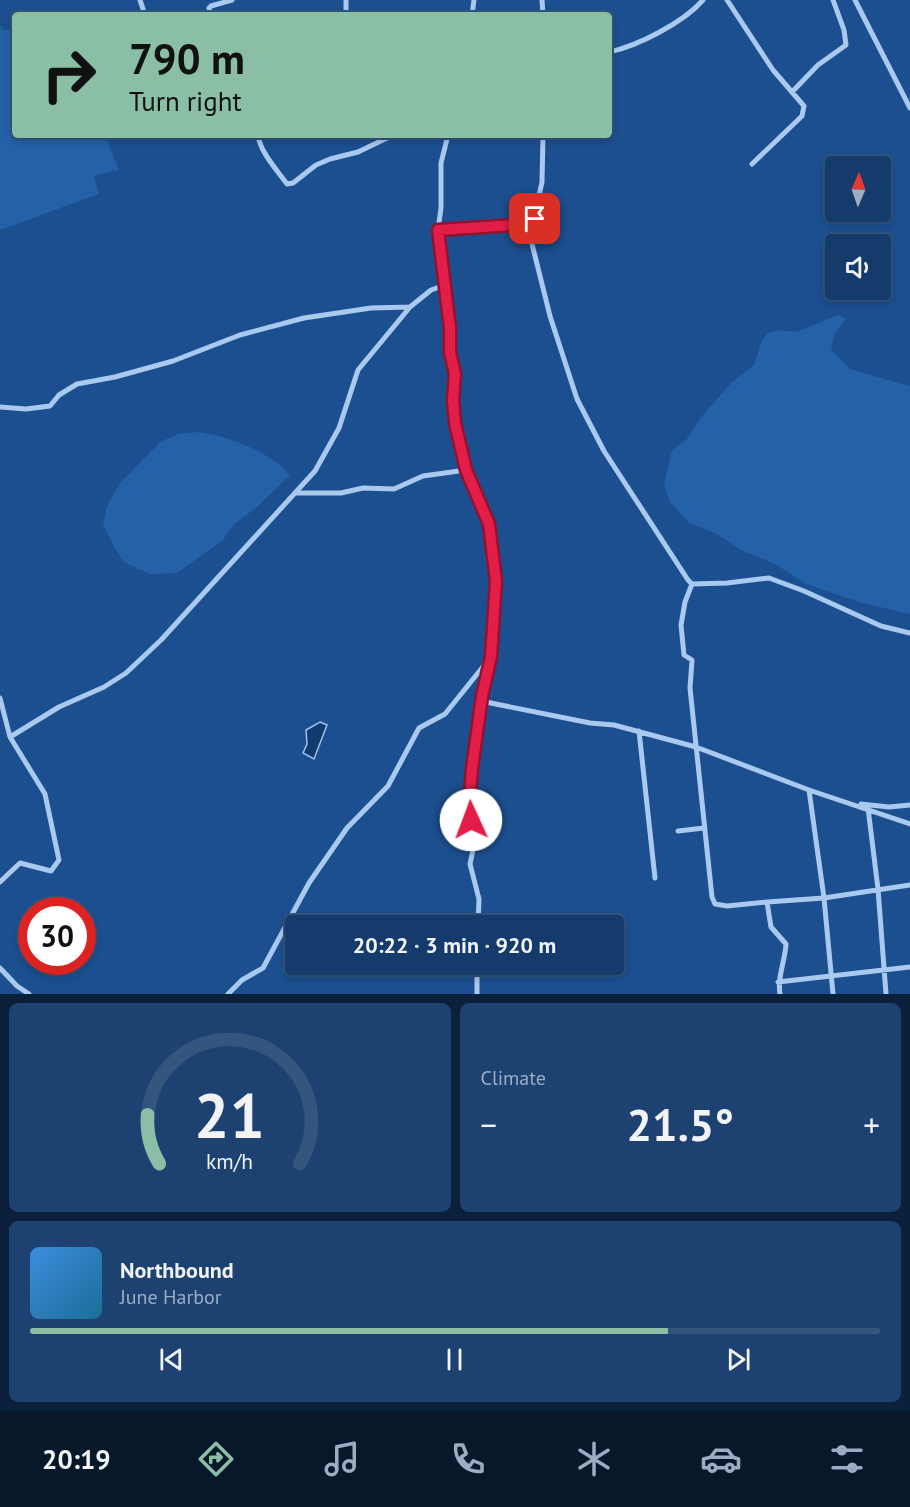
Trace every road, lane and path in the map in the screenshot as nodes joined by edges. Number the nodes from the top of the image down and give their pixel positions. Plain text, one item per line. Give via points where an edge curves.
1 (232, 0) edge
2 (703, 0) edge
3 (727, 0) edge
4 (833, 0) edge
5 (855, 0) edge
6 (210, 12) edge
7 (612, 51) edge
8 (792, 92) junction
9 (910, 108) edge
10 (258, 138) edge
11 (387, 138) edge
12 (447, 138) edge
13 (543, 138) edge
14 (752, 164) dead end
15 (533, 223) junction
16 (438, 230) junction
17 (445, 285) junction
18 (410, 307) junction
19 (0, 407) edge
20 (466, 470) junction
21 (295, 493) junction
22 (692, 584) junction
23 (910, 633) edge
24 (491, 657) junction
25 (0, 699) edge
26 (482, 701) junction
27 (639, 731) junction
28 (10, 737) junction
29 (696, 747) junction
30 (809, 790) junction
31 (851, 803) junction
32 (910, 805) edge
33 (868, 808) junction
34 (910, 824) edge
35 (704, 828) junction
36 (678, 831) dead end
37 (656, 878) dead end
38 (0, 882) edge
39 (910, 885) edge
40 (878, 889) junction
41 (824, 898) junction
42 (767, 902) junction
43 (478, 915) edge
44 (910, 967) edge
45 (0, 968) edge
46 (884, 970) junction
47 (477, 975) edge
48 (831, 976) junction
49 (778, 982) junction
50 (29, 994) edge
51 (228, 994) edge
52 (477, 994) edge
53 (780, 994) edge
54 (833, 994) edge
55 (886, 994) edge

1 - 6 street via 211,6
2 - 7 street via 645,40
3 - 8 street
4 - 8 street via 846,45 818,65
5 - 9 street
8 - 14 street via 804,106 802,116
10 - 11 street via 287,184 316,165
12 - 16 street via 441,163
13 - 15 street via 543,173
15 - 16 street
15 - 22 street via 534,254 577,399 604,451
16 - 17 street
17 - 18 street via 431,290
17 - 20 street via 455,374 455,423
18 - 19 street via 371,308 304,318 240,335 172,361 77,384 50,406
18 - 21 street via 358,370 339,428 315,471
20 - 21 street via 423,476 394,489
20 - 24 street via 489,524 496,581
21 - 28 street via 126,673
22 - 23 street via 770,578 881,626
22 - 29 street via 681,625 684,655 692,660 690,688
24 - 26 street
24 - 51 street via 445,714 419,728 388,786 347,828 309,883 263,968
25 - 28 street
26 - 27 street
26 - 43 street via 469,806 473,850 470,864 479,900
27 - 29 street
27 - 37 street
28 - 38 street via 45,794 58,860 51,871 20,863
29 - 30 street
29 - 35 street
30 - 31 street
30 - 41 street
31 - 32 street
31 - 33 street
33 - 34 street
33 - 40 street
35 - 36 street
35 - 42 street via 715,904
39 - 40 street
40 - 41 street
40 - 46 street
41 - 42 street
41 - 48 street
42 - 49 street via 771,927 786,944
44 - 46 street
45 - 50 street
46 - 48 street
46 - 55 street
47 - 52 street
48 - 49 street
48 - 54 street
49 - 53 street

